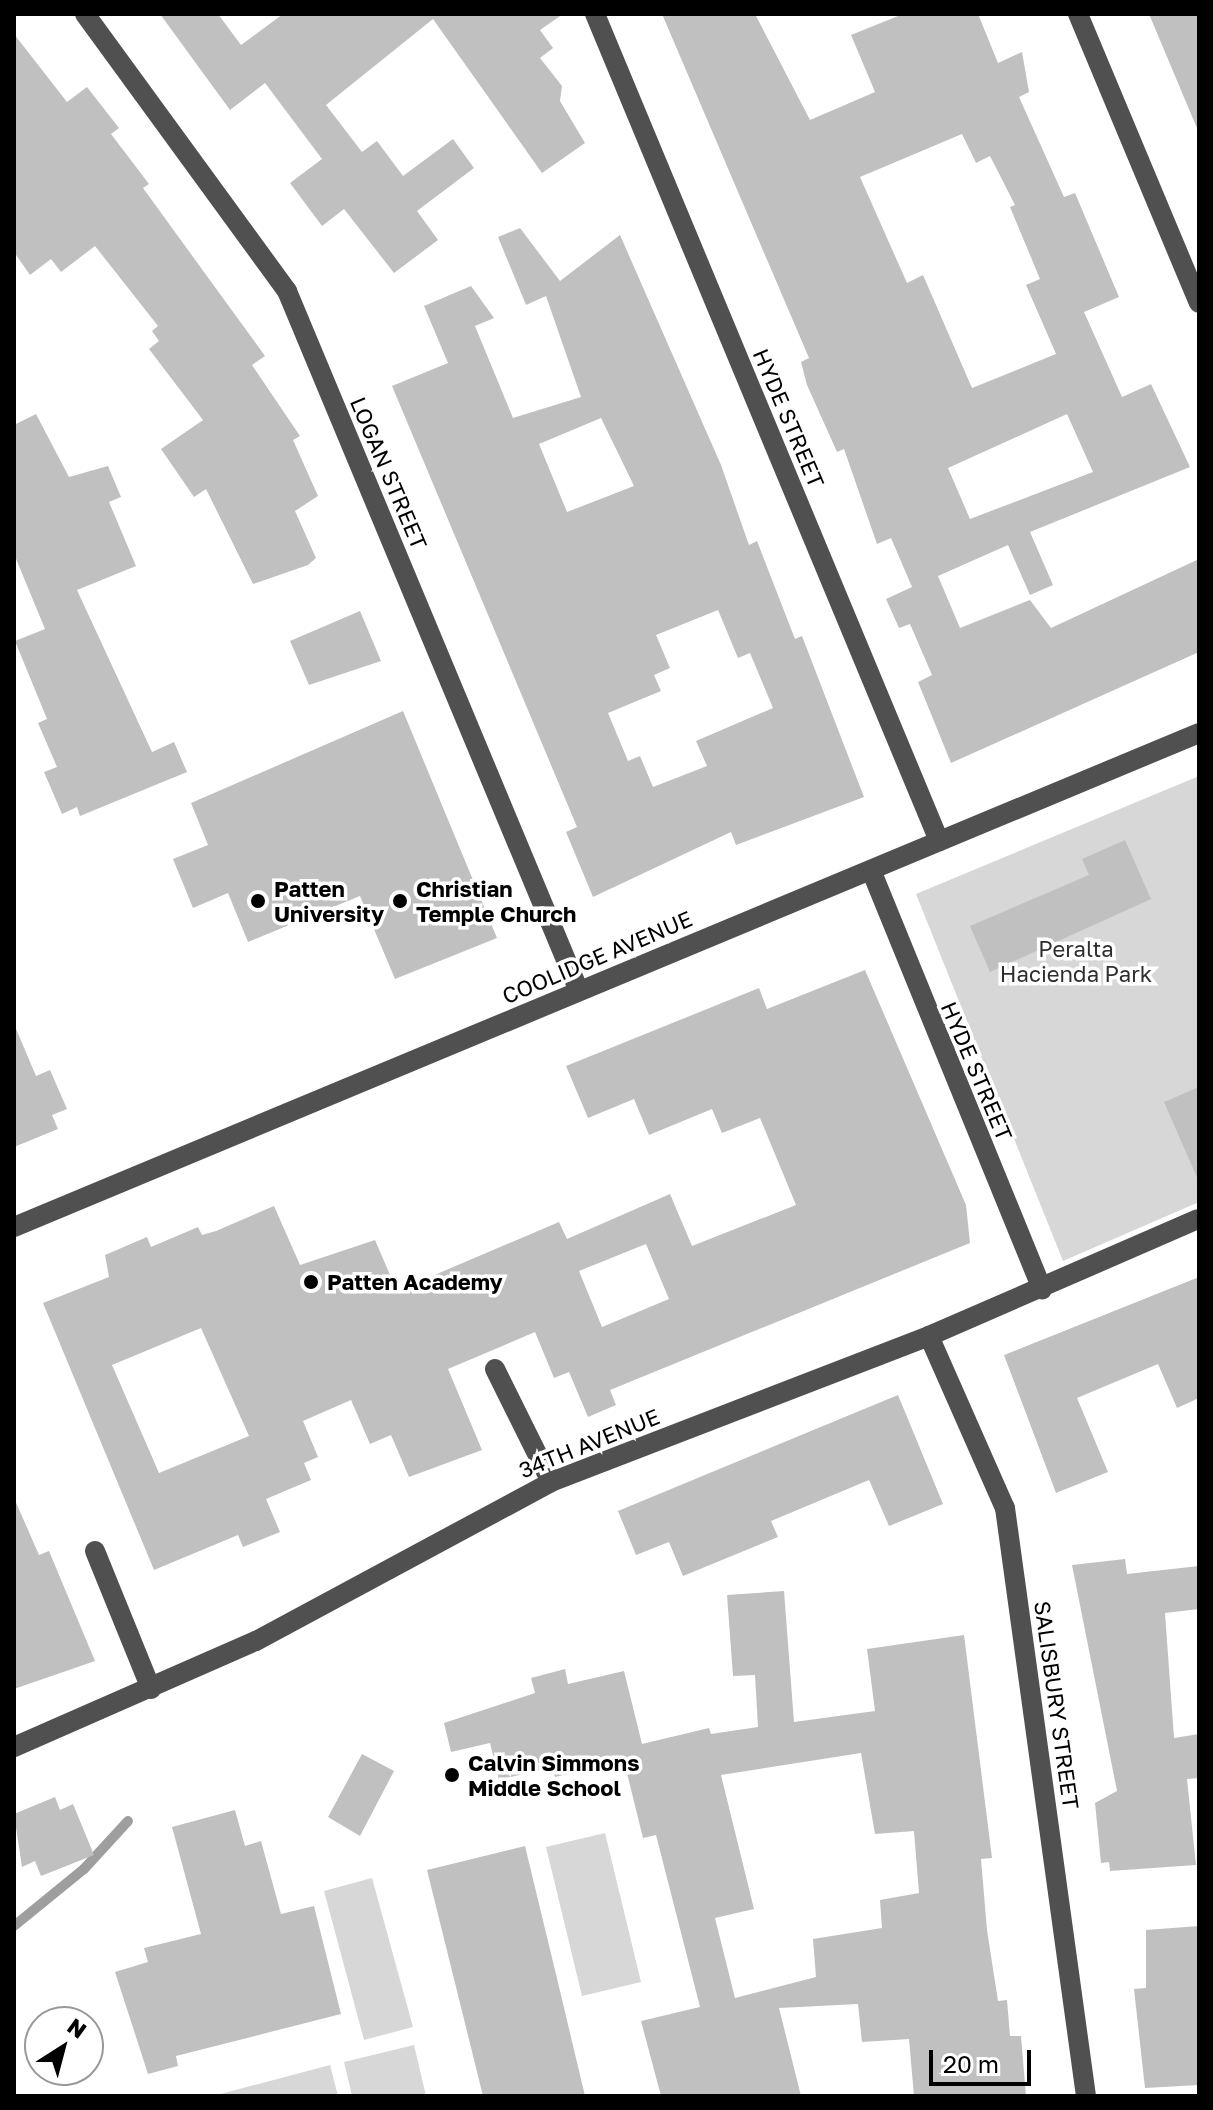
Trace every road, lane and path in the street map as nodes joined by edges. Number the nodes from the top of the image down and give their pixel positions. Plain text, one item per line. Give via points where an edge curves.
1 (85, 14) edge
2 (595, 14) edge
3 (1078, 14) edge
4 (1199, 303) edge
5 (1199, 733) edge
6 (939, 841) junction
7 (871, 870) junction
8 (579, 991) junction
9 (1198, 1219) edge
10 (14, 1227) edge
11 (1042, 1290) junction
12 (929, 1336) junction
13 (495, 1369) dead end
14 (551, 1482) junction
15 (95, 1551) dead end
16 (151, 1689) junction
17 (14, 1747) edge
18 (1086, 2096) edge

1 - 8 street, LOGAN STREET via 287,291
2 - 6 street, HYDE STREET
3 - 4 street
5 - 6 street, COOLIDGE AVENUE
6 - 7 street, COOLIDGE AVENUE
7 - 8 street, COOLIDGE AVENUE
7 - 11 street, HYDE STREET
8 - 10 street, COOLIDGE AVENUE
9 - 11 street, 34TH AVENUE
11 - 12 street, 34TH AVENUE
12 - 14 street, 34TH AVENUE
12 - 18 street, SALISBURY STREET via 1005,1508
13 - 14 street
14 - 16 street, 34TH AVENUE
15 - 16 street
16 - 17 street, 34TH AVENUE

